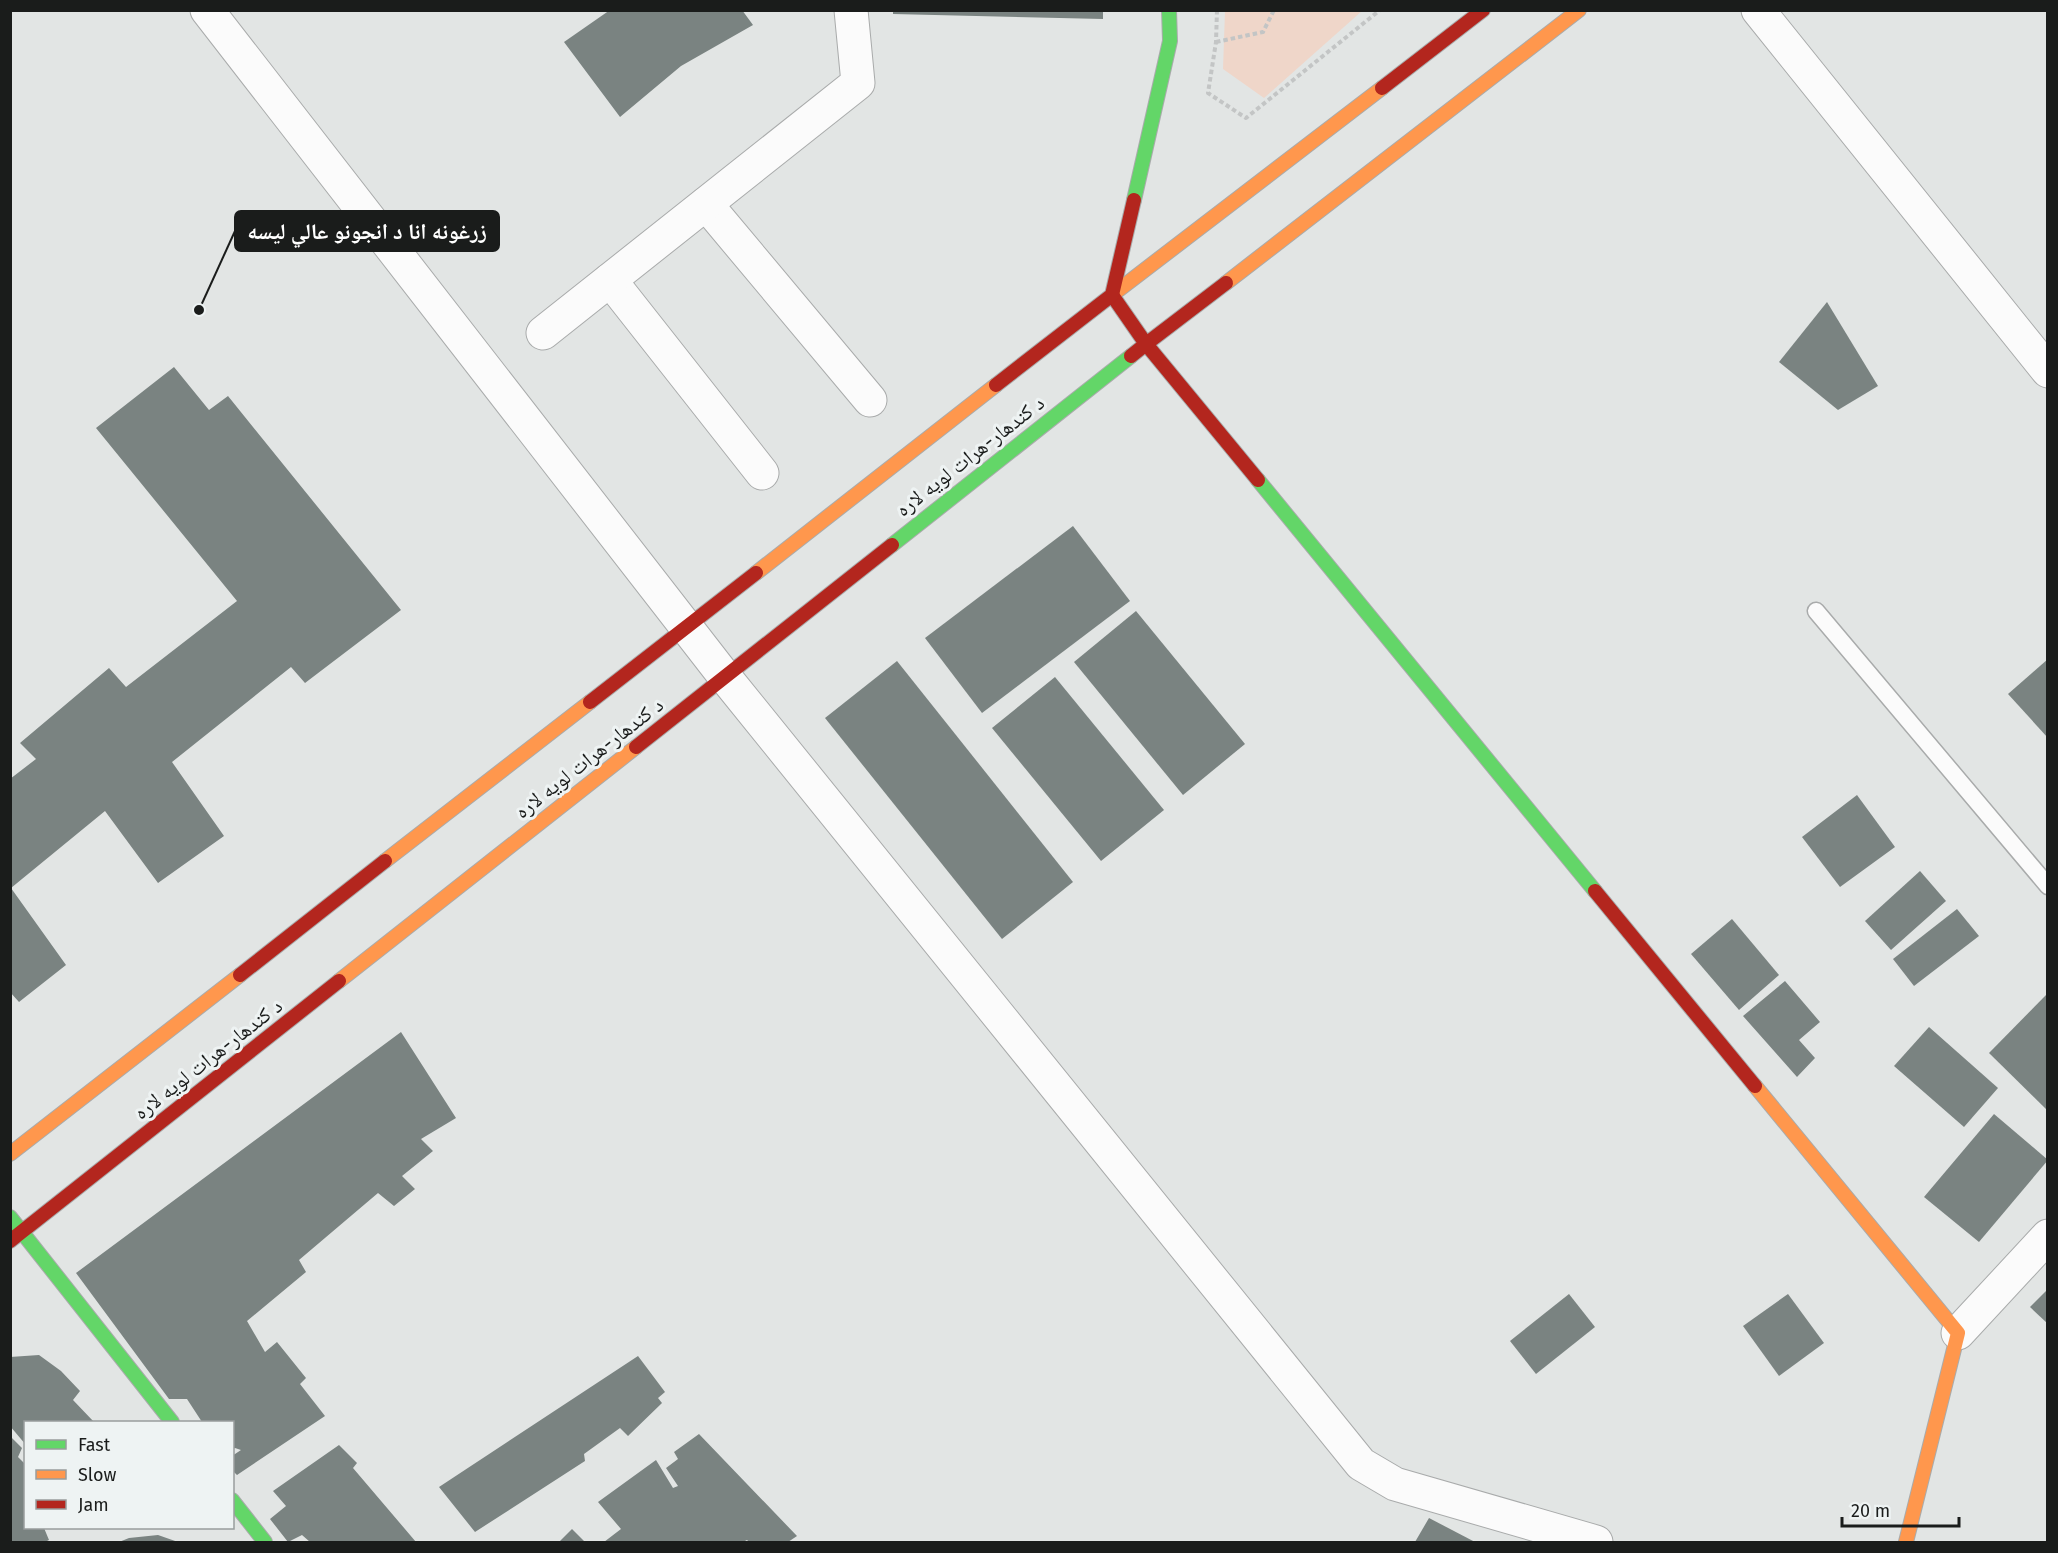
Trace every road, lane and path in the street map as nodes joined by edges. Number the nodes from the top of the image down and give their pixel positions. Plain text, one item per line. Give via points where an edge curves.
1 (207, 10) edge
2 (851, 10) edge
3 (1169, 10) edge
4 (1217, 10) edge
5 (1274, 10) edge
6 (1380, 10) edge
7 (1483, 10) edge
8 (1579, 10) edge
9 (1758, 10) edge
10 (1216, 42) junction
11 (706, 204) junction
12 (610, 280) junction
13 (1112, 295) junction
14 (543, 333) dead end
15 (1146, 344) junction
16 (2048, 371) edge
17 (870, 400) dead end
18 (762, 473) dead end
19 (1816, 611) dead end
20 (687, 626) junction
21 (725, 677) junction
22 (2048, 886) edge
23 (10, 1154) edge
24 (10, 1217) edge
25 (23, 1232) junction
26 (2048, 1236) edge
27 (10, 1242) edge
28 (1958, 1333) junction
29 (170, 1421) edge
30 (234, 1503) edge
31 (1555, 1536) edge
32 (265, 1542) edge
33 (1596, 1542) edge
34 (1906, 1542) edge

1 - 20 street
2 - 11 street via 858,83
3 - 13 main road via 1170,41
4 - 10 path
5 - 10 path via 1263,32
6 - 10 path via 1246,118 1209,93
7 - 13 main road, د کندهار-هرات لويه لاره
8 - 15 main road, د کندهار-هرات لويه لاره
9 - 16 street
11 - 12 street
11 - 17 street
12 - 14 street
12 - 18 street
13 - 15 main road
13 - 20 main road, د کندهار-هرات لويه لاره
15 - 21 main road, د کندهار-هرات لويه لاره
15 - 28 main road
19 - 22 lane
20 - 21 street
20 - 23 main road, د کندهار-هرات لويه لاره
21 - 25 main road, د کندهار-هرات لويه لاره
21 - 31 street via 1361,1464 1395,1484
24 - 25 main road
25 - 27 main road, د کندهار-هرات لويه لاره
25 - 29 main road
26 - 28 street
28 - 34 main road
30 - 32 main road
31 - 33 street

